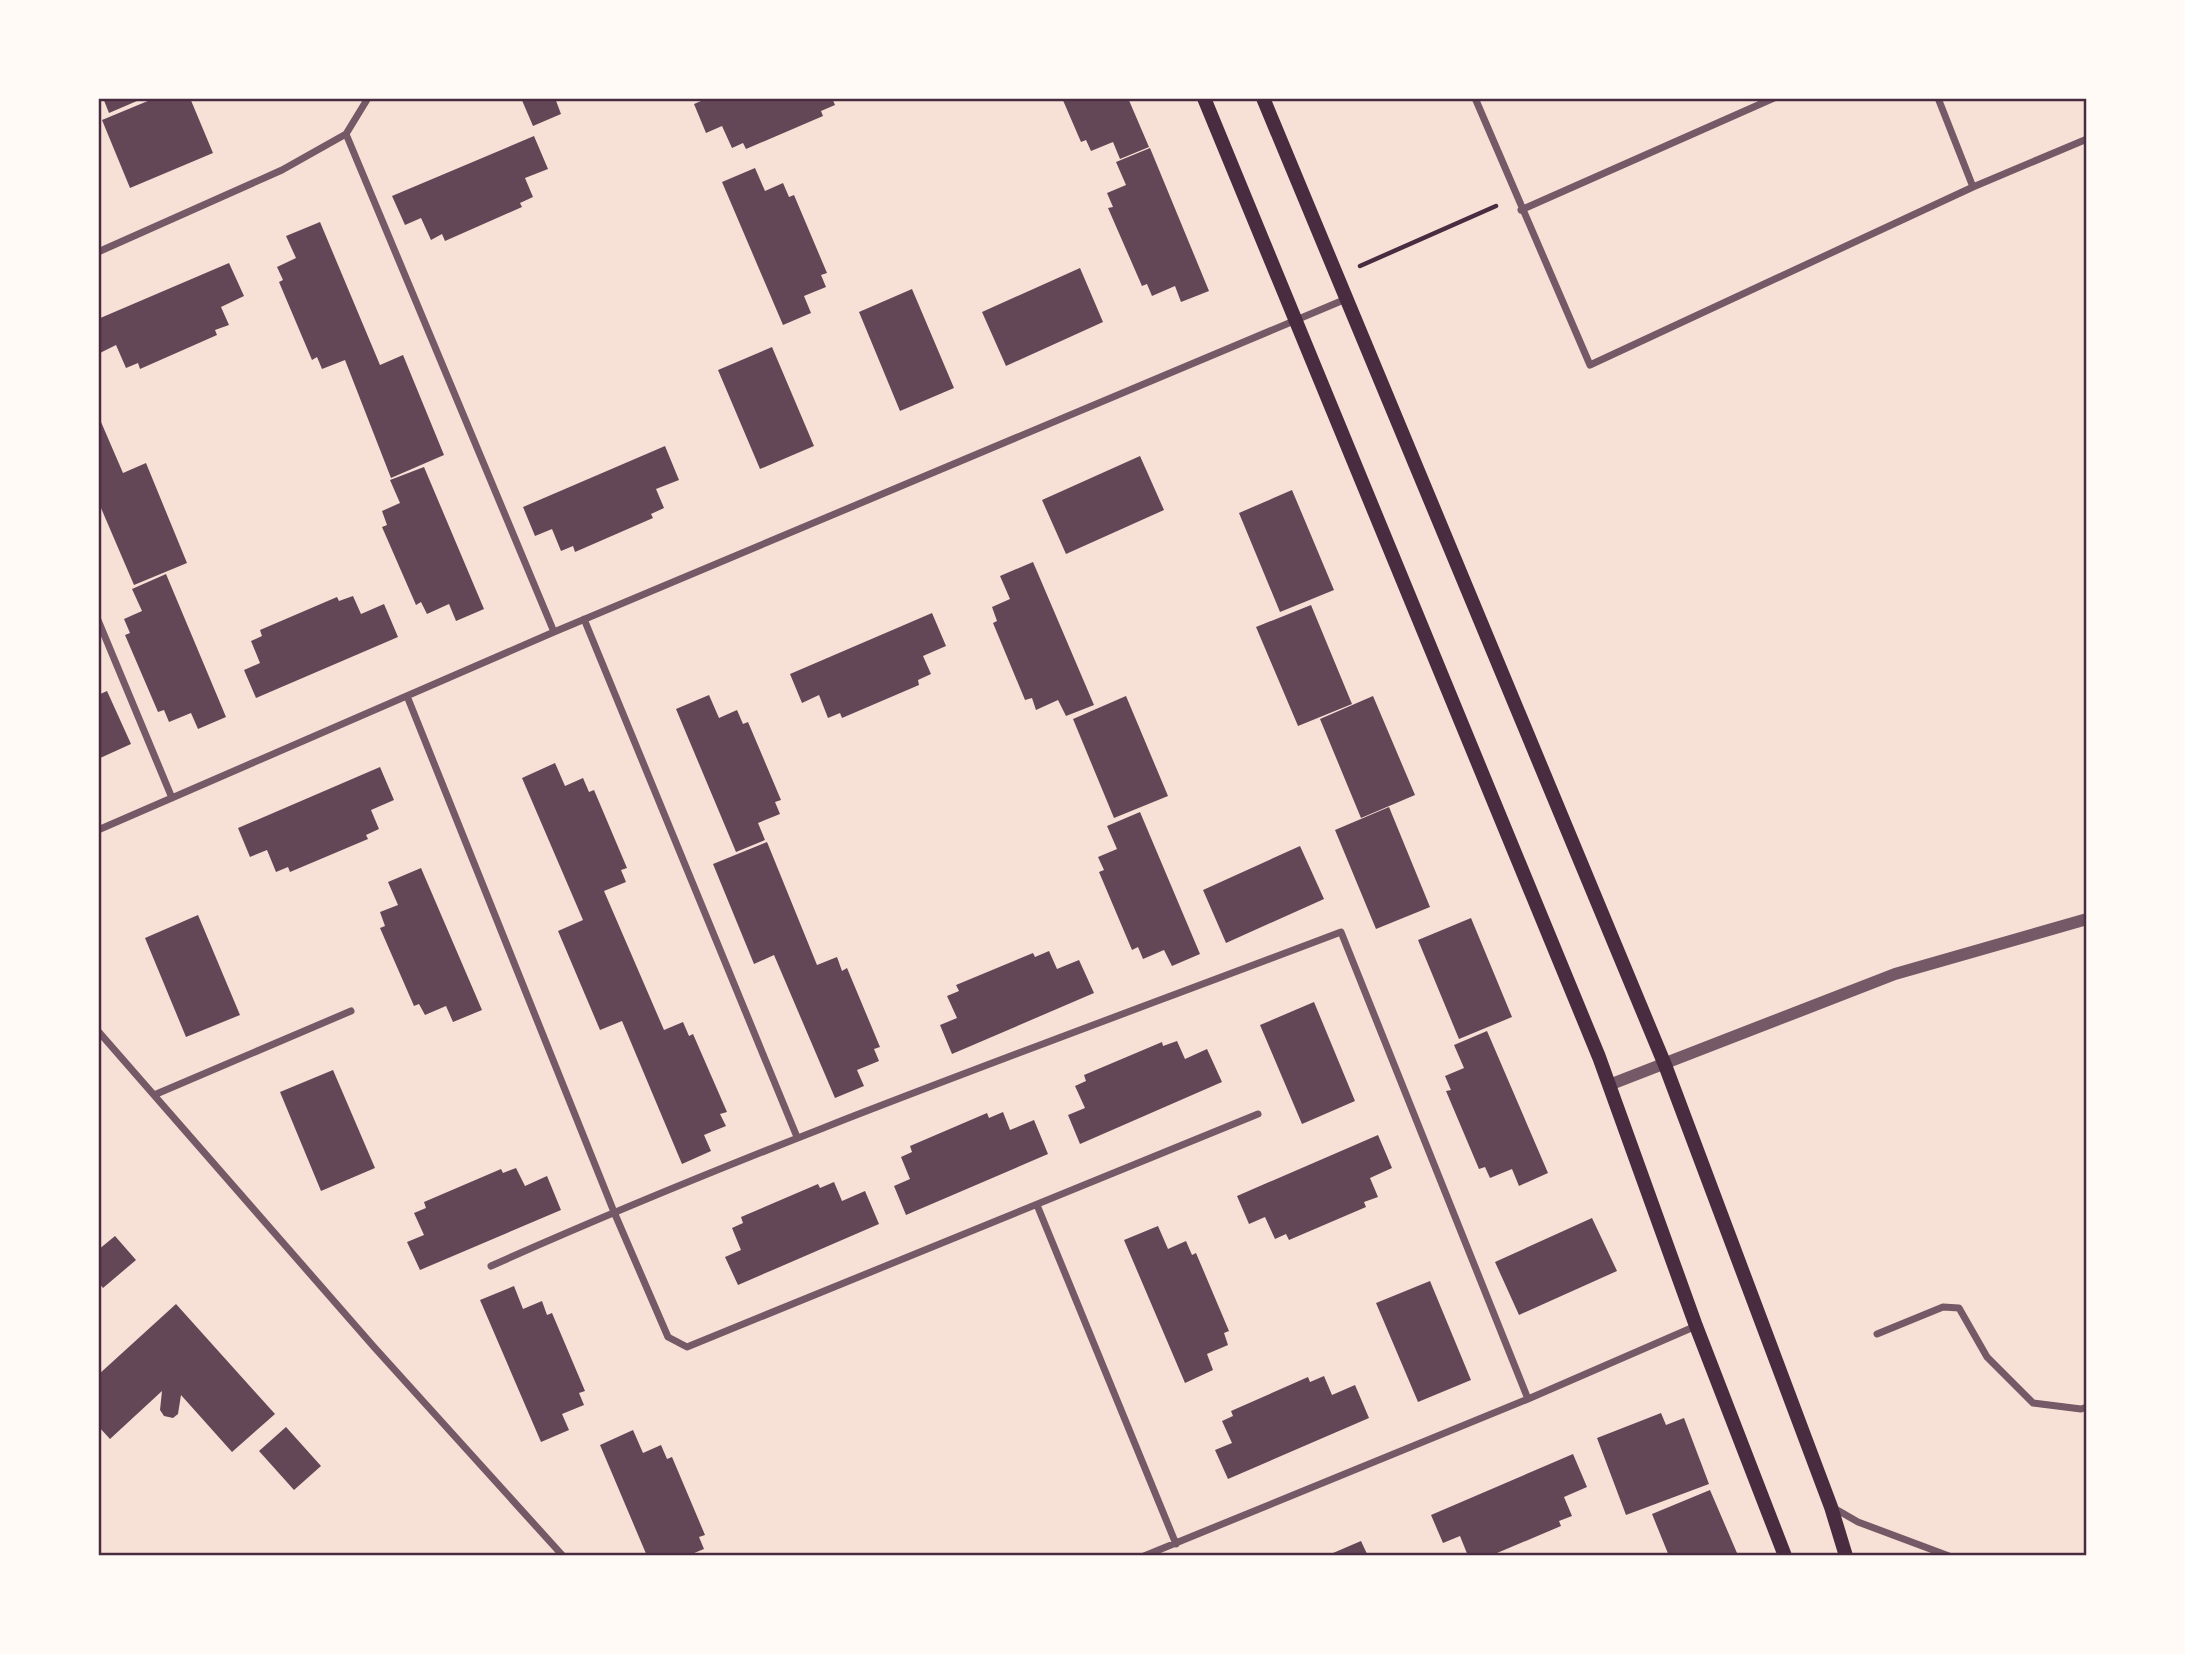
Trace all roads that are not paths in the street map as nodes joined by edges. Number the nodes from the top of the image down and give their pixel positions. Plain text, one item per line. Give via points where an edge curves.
1 (368, 98) edge
2 (1204, 98) edge
3 (1263, 98) edge
4 (1475, 98) edge
5 (1774, 98) edge
6 (1937, 98) edge
7 (346, 134) junction
8 (2087, 139) edge
9 (1973, 187) junction
10 (1521, 210) junction
11 (98, 252) edge
12 (1346, 299) junction
13 (1294, 320) junction
14 (584, 619) junction
15 (98, 620) edge
16 (554, 632) junction
17 (407, 696) junction
18 (173, 798) junction
19 (98, 830) edge
20 (2087, 919) edge
21 (351, 1012) dead end
22 (98, 1031) edge
23 (1665, 1065) junction
24 (1609, 1085) junction
25 (154, 1096) junction
26 (1258, 1114) dead end
27 (797, 1137) junction
28 (1037, 1205) junction
29 (614, 1212) junction
30 (491, 1266) dead end
31 (1696, 1326) junction
32 (1877, 1334) dead end
33 (1528, 1399) junction
34 (2087, 1407) edge
35 (1831, 1507) junction
36 (1175, 1544) junction
37 (563, 1556) edge
38 (1144, 1556) edge
39 (1785, 1556) edge
40 (1846, 1556) edge
41 (1949, 1556) edge

1 - 7 street
2 - 13 main road
3 - 12 main road
4 - 10 street
5 - 10 street
6 - 9 street
7 - 11 street via 282,170
7 - 16 street
8 - 9 street
9 - 10 street via 1590,365
12 - 13 street
12 - 23 main road
13 - 14 street
13 - 24 main road
14 - 16 street
14 - 27 street
15 - 18 street
16 - 17 street
17 - 18 street
17 - 29 street
18 - 19 street
20 - 23 street via 1895,974
21 - 25 street
22 - 25 street
23 - 24 street
23 - 35 main road
24 - 31 main road
25 - 37 street
26 - 28 street
27 - 29 street
27 - 33 street via 1341,932
28 - 29 street via 687,1347 668,1337
28 - 36 street
29 - 30 street
31 - 33 street
31 - 39 main road
32 - 34 street via 1943,1307 1959,1308 1987,1356 2033,1403
33 - 36 street
35 - 40 main road
35 - 41 street
36 - 38 street

